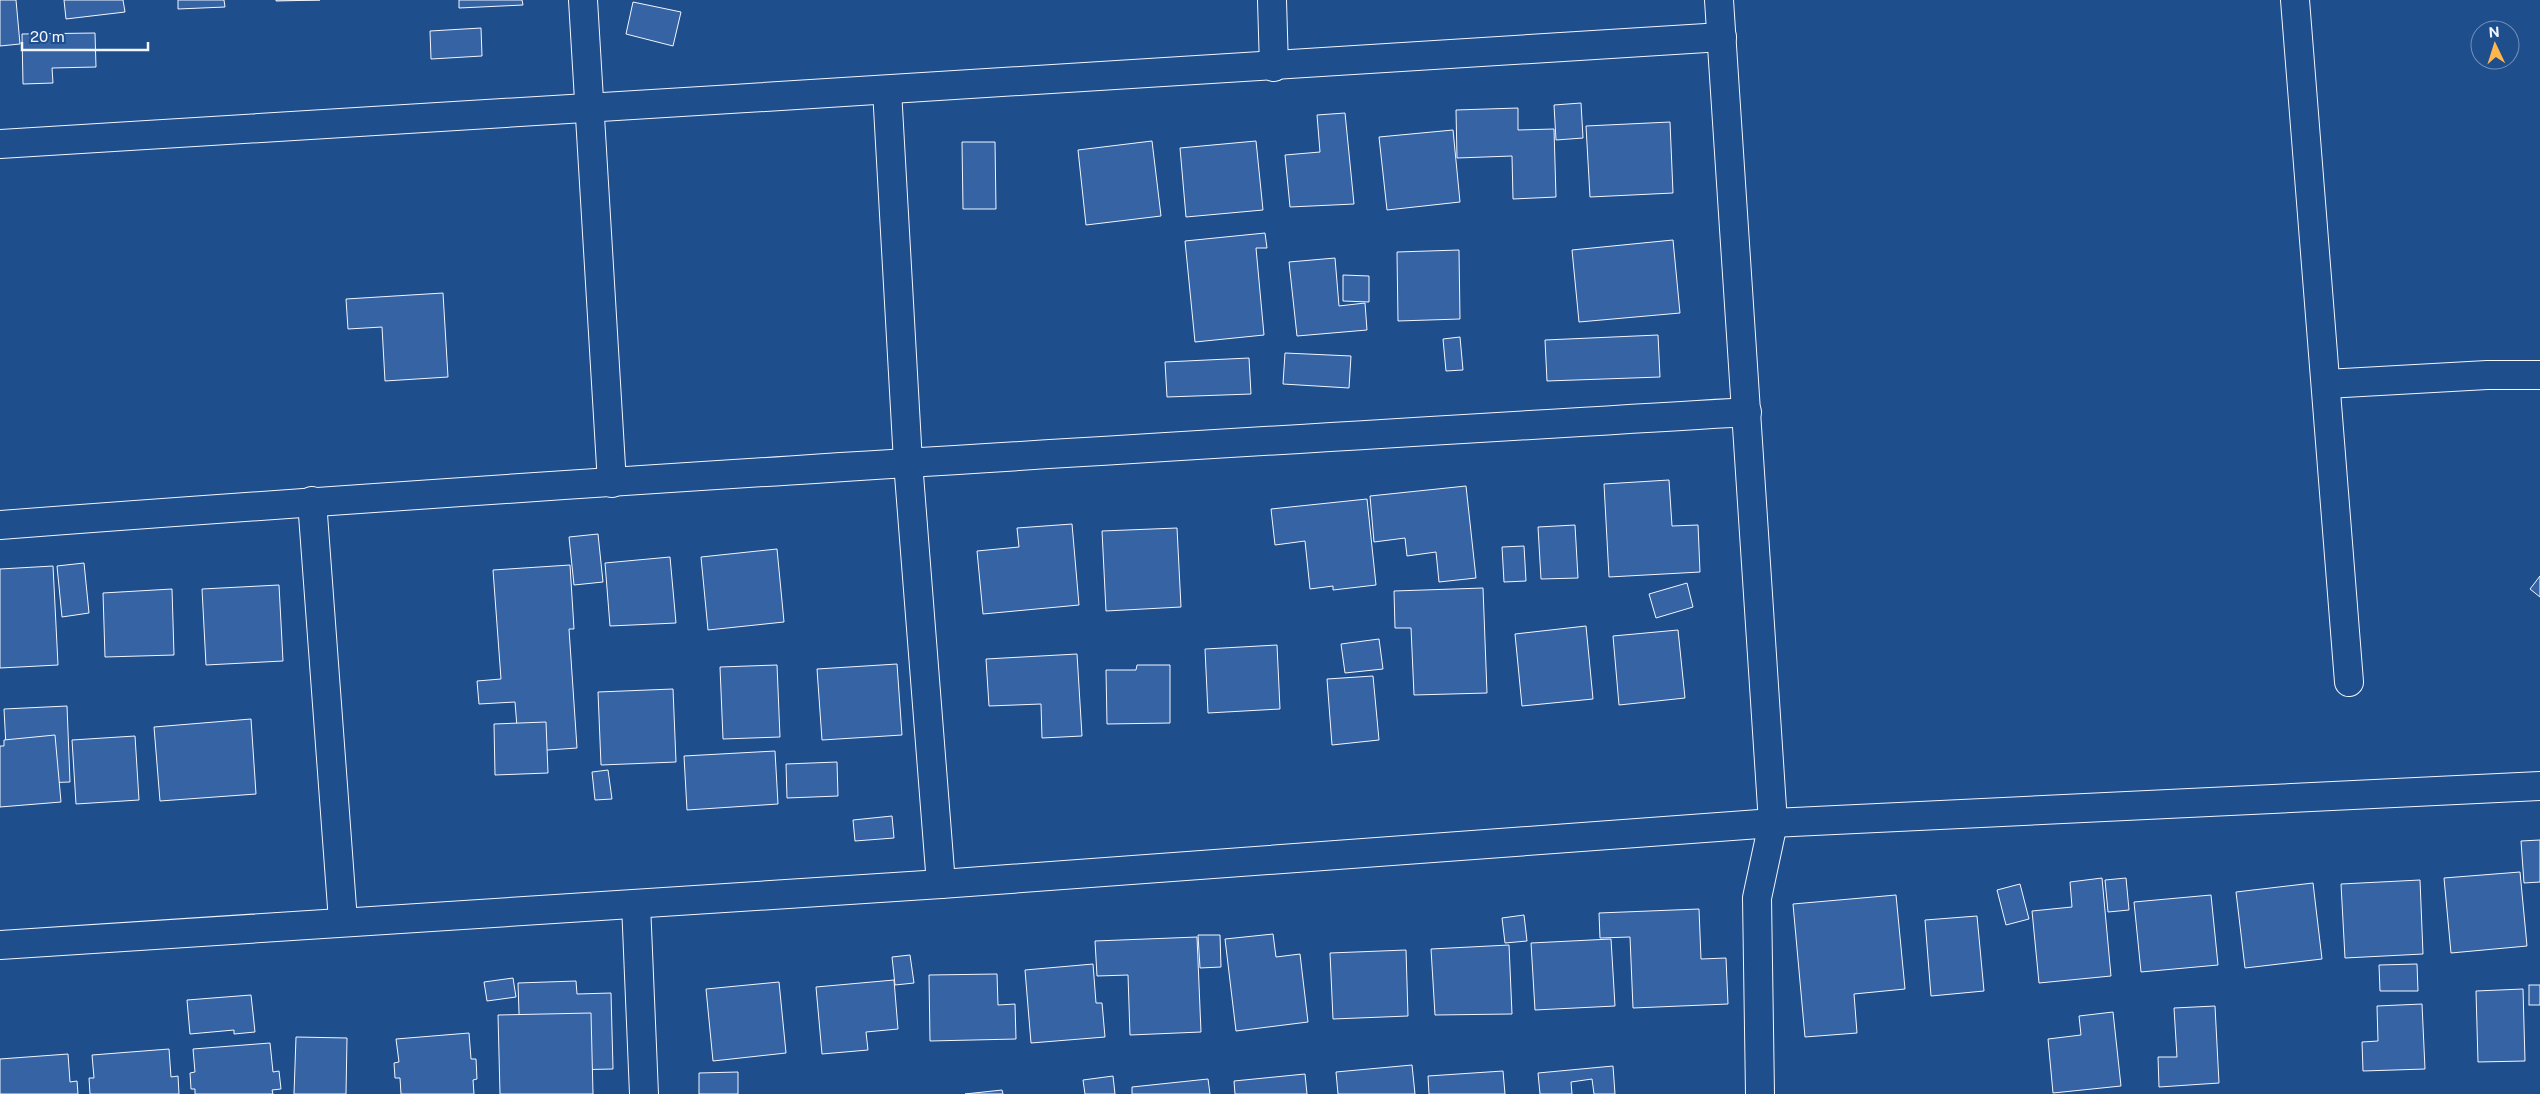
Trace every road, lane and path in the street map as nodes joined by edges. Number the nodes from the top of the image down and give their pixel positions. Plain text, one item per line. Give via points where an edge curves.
1 (583, 0) edge
2 (1272, 0) edge
3 (1719, 0) edge
4 (2295, 0) edge
5 (1722, 36) junction
6 (1274, 67) junction
7 (886, 90) junction
8 (590, 106) junction
9 (0, 144) edge
10 (2540, 375) edge
11 (2326, 384) junction
12 (1747, 412) junction
13 (908, 462) junction
14 (612, 483) junction
15 (312, 502) junction
16 (0, 525) edge
17 (2349, 682) dead end
18 (2540, 786) edge
19 (1772, 823) junction
20 (941, 884) junction
21 (636, 904) junction
22 (343, 921) junction
23 (0, 945) edge
24 (644, 1094) edge
25 (1760, 1094) edge

1 - 8 street
2 - 6 street
3 - 5 street
4 - 11 street
5 - 6 street
5 - 12 street
6 - 7 street
7 - 8 street
7 - 13 street
8 - 9 street
8 - 14 street
10 - 11 street
11 - 17 street
12 - 13 street
12 - 19 street
13 - 14 street
13 - 20 street
14 - 15 street
15 - 16 street
15 - 22 street
18 - 19 street
19 - 20 street
19 - 25 street via 1757,898
20 - 21 street
21 - 22 street
21 - 24 street
22 - 23 street

